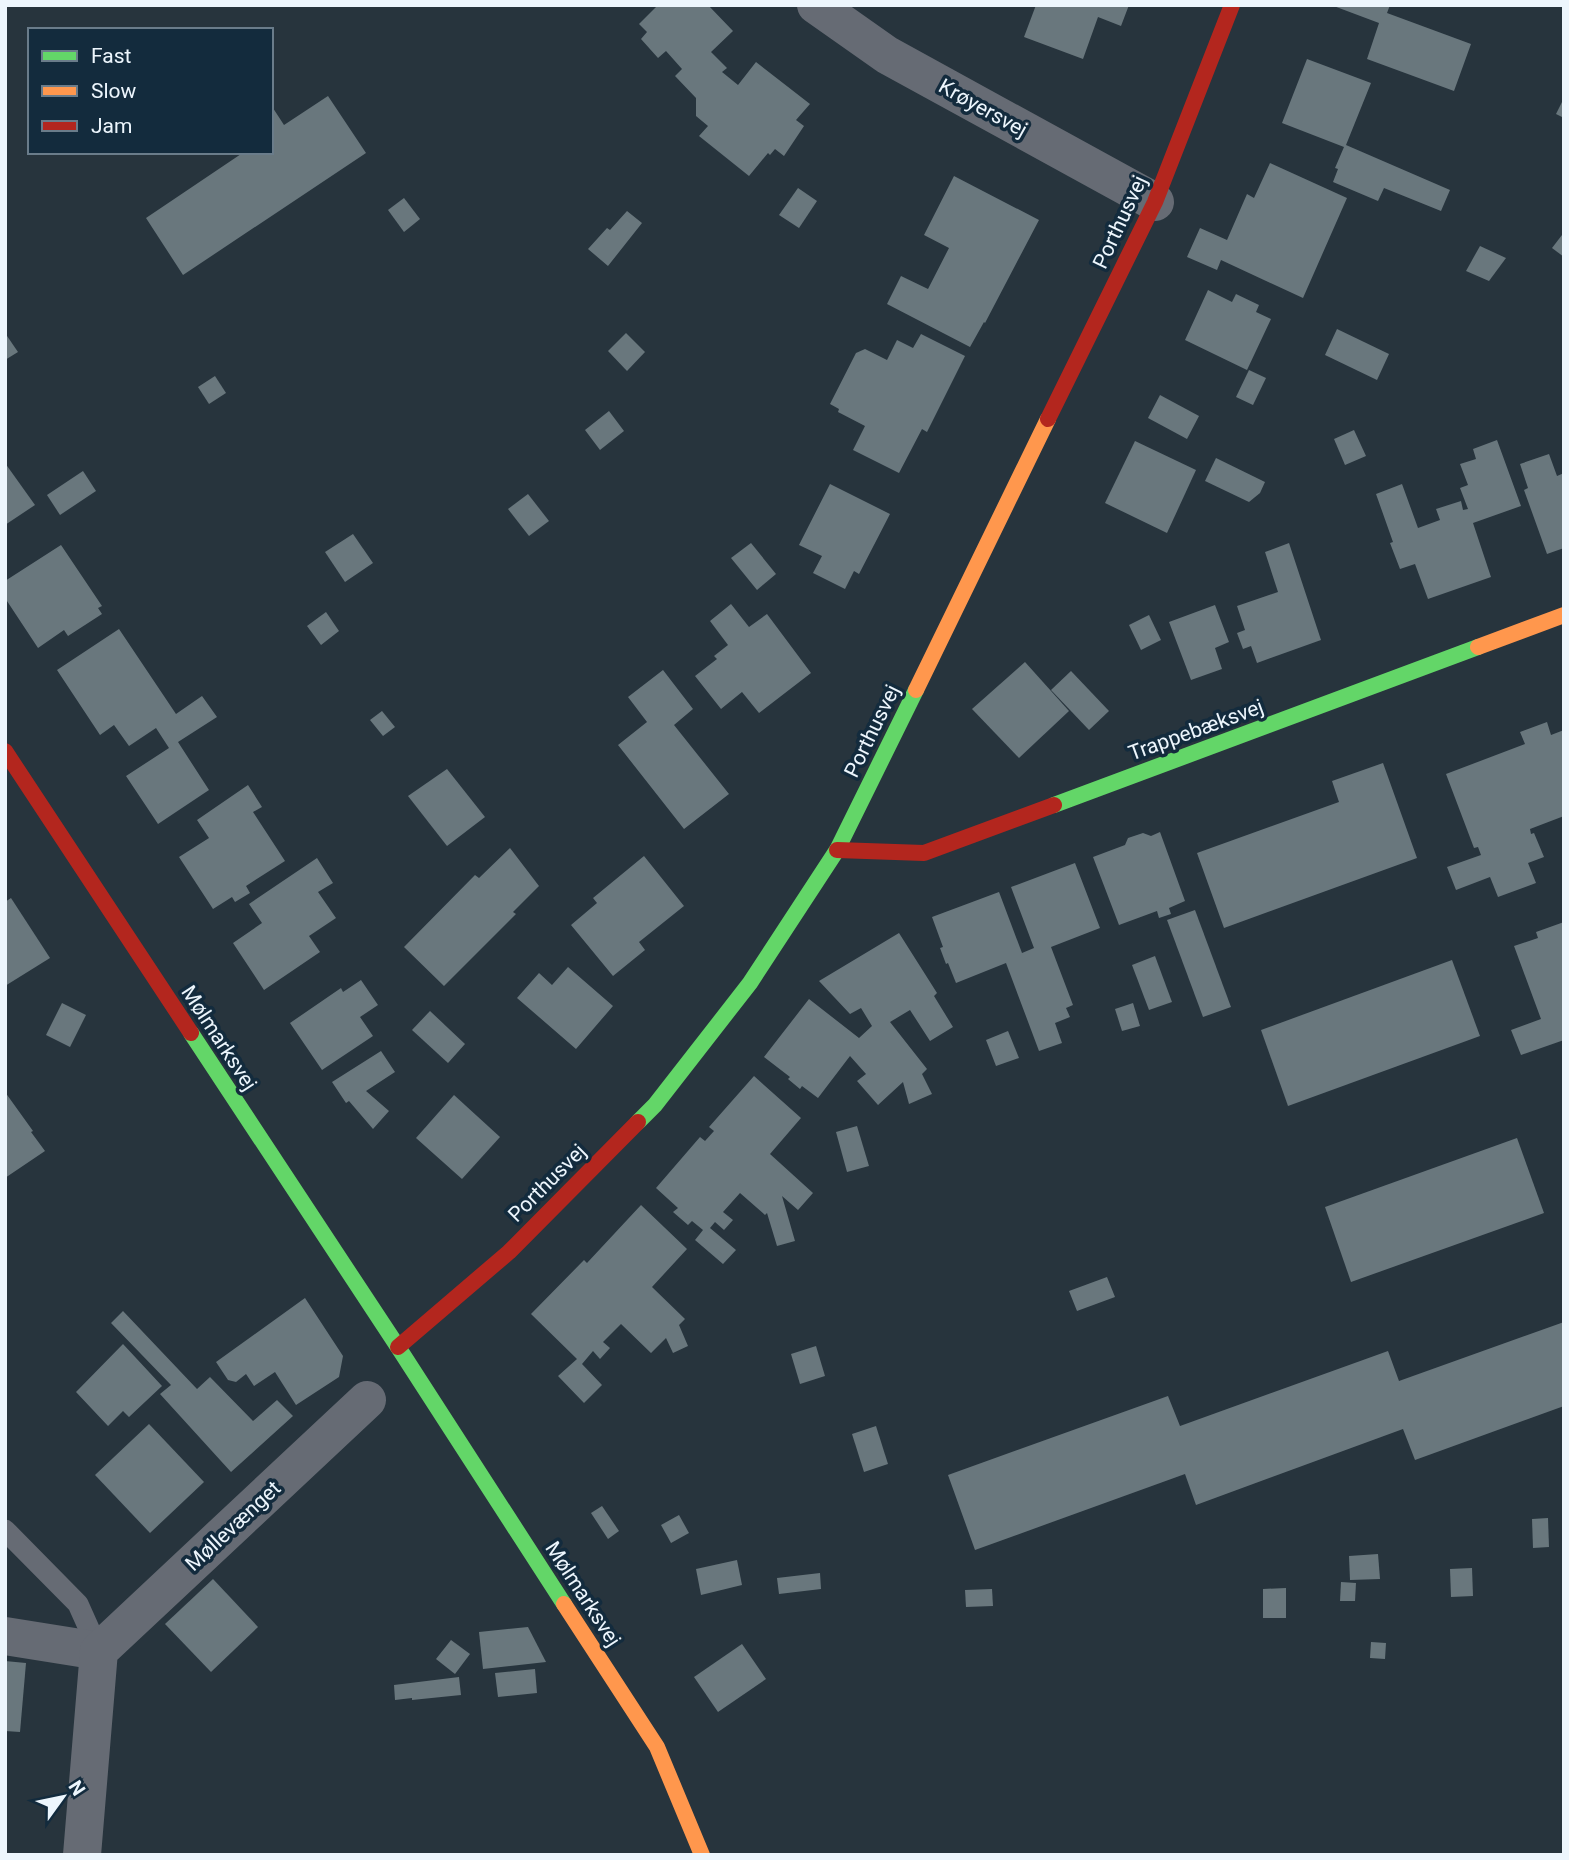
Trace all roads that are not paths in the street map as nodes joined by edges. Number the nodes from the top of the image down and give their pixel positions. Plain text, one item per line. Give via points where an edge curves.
1 (816, 5) edge
2 (1232, 5) edge
3 (1155, 202) junction
4 (1564, 615) edge
5 (5, 751) edge
6 (837, 850) junction
7 (398, 1347) junction
8 (367, 1400) dead end
9 (5, 1530) edge
10 (5, 1636) edge
11 (99, 1651) junction
12 (82, 1855) edge
13 (702, 1855) edge

1 - 3 street, Krøyersvej via 887,55
2 - 3 street, Porthusvej
3 - 6 street, Porthusvej
4 - 6 street, Trappebæksvej via 924,853
5 - 7 street, Mølmarksvej
6 - 7 street, Porthusvej via 750,983 655,1105 509,1252
7 - 13 street, Mølmarksvej via 657,1747
8 - 11 street, Møllevænget
9 - 11 lane via 78,1604
10 - 11 street
11 - 12 street

